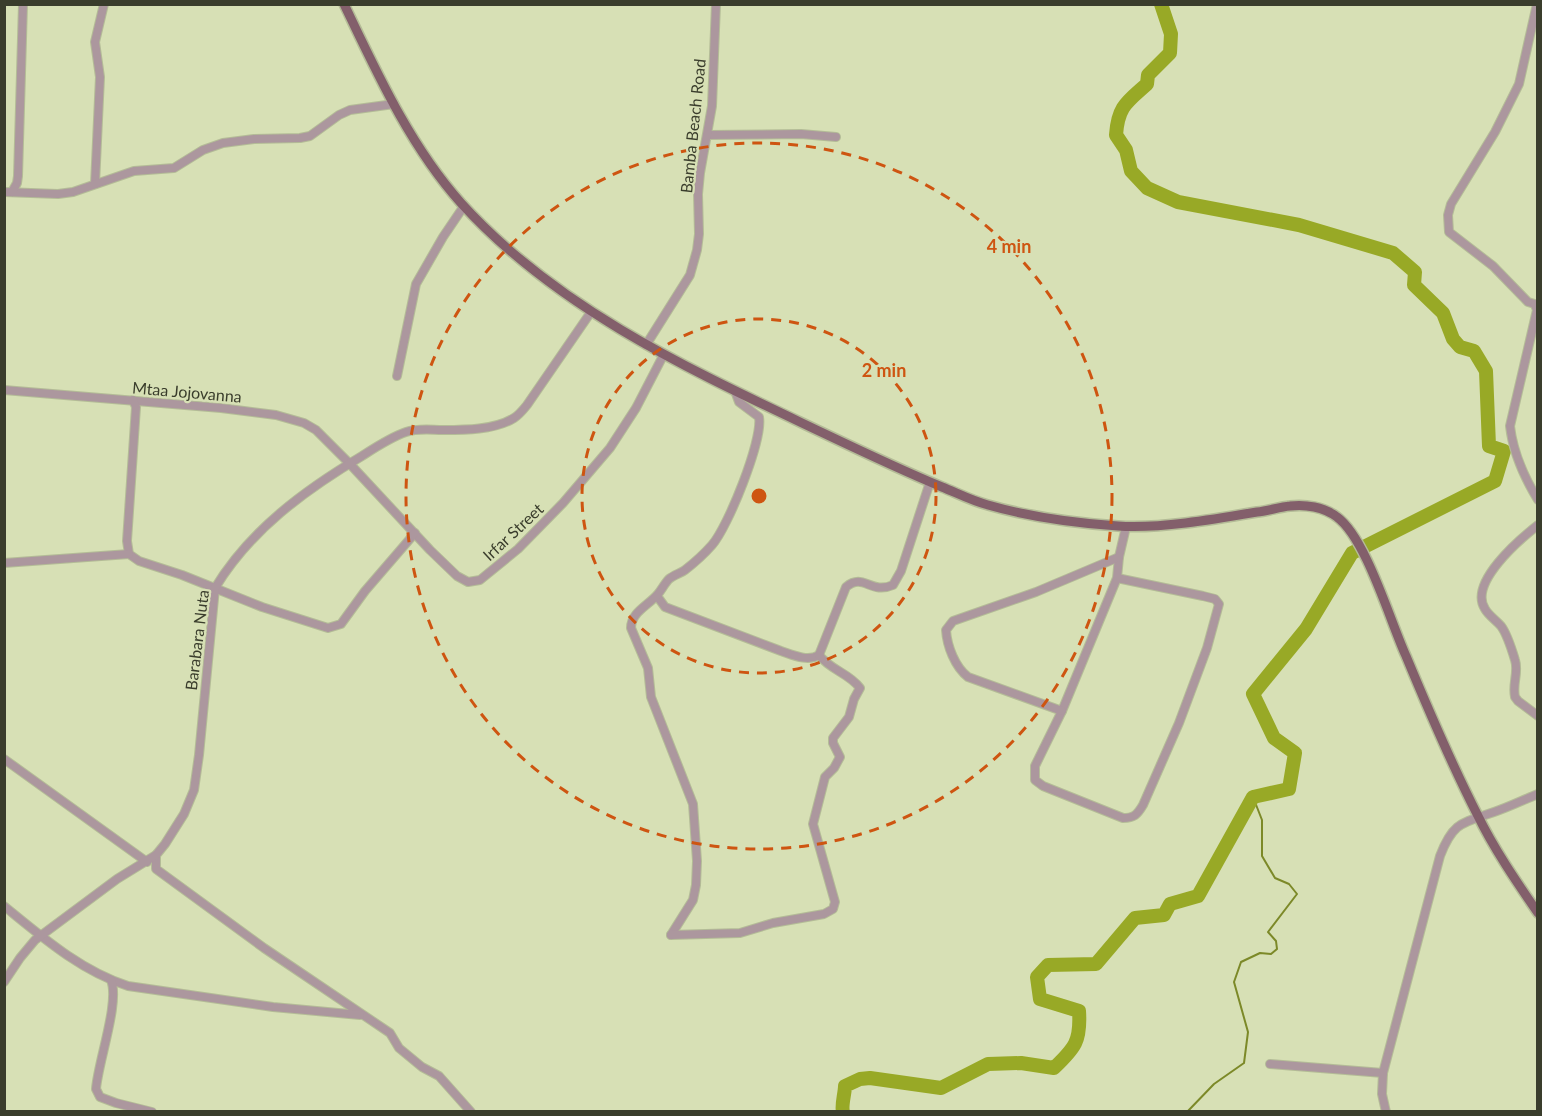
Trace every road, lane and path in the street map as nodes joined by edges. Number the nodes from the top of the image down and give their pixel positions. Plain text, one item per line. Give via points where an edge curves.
1 (23, 4) edge
2 (104, 4) edge
3 (344, 4) edge
4 (716, 4) edge
5 (1537, 4) edge
6 (394, 104) junction
7 (708, 135) junction
8 (836, 137) dead end
9 (95, 184) junction
10 (8, 192) edge
11 (464, 206) junction
12 (1536, 305) edge
13 (591, 312) junction
14 (646, 345) junction
15 (664, 354) junction
16 (397, 376) dead end
17 (4, 390) edge
18 (735, 391) junction
19 (133, 400) junction
20 (349, 463) junction
21 (930, 482) junction
22 (1538, 500) edge
23 (1538, 525) edge
24 (1126, 527) junction
25 (415, 532) junction
26 (129, 554) junction
27 (1119, 556) junction
28 (4, 563) edge
29 (1118, 578) junction
30 (215, 588) junction
31 (657, 596) junction
32 (819, 655) junction
33 (1062, 711) junction
34 (1538, 716) edge
35 (4, 759) edge
36 (1538, 794) edge
37 (1478, 817) junction
38 (156, 855) junction
39 (145, 861) junction
40 (156, 869) junction
41 (4, 906) edge
42 (1538, 912) edge
43 (40, 936) junction
44 (111, 980) junction
45 (4, 982) edge
46 (361, 1015) junction
47 (1270, 1064) dead end
48 (1383, 1073) junction
49 (120, 1108) edge
50 (152, 1112) edge
51 (471, 1112) edge
52 (1386, 1112) edge

1 - 10 street via 18,176
2 - 9 street via 95,42 100,77
3 - 6 main road
4 - 7 street, Bamba Beach Road
5 - 12 street via 1519,84 1451,204 1448,226 1449,232
6 - 9 street via 350,110 310,136 223,143 174,168 134,171
6 - 11 main road via 421,149
7 - 8 street
7 - 14 street, Bamba Beach Road via 699,183 697,250 690,275
9 - 10 street via 58,194
11 - 13 main road via 514,253
11 - 16 street via 416,284
12 - 22 street via 1510,426 1524,477
13 - 14 main road
13 - 20 street, Barabara Nuta via 515,417 484,427 409,431
14 - 15 main road
15 - 18 main road
15 - 25 street, Irfar Street via 610,448 518,549 480,580 468,582 458,576
17 - 19 street, Mtaa Jojovanna
18 - 21 main road
18 - 31 street via 739,402 759,417 755,450 725,525 713,544 669,579
19 - 20 street, Mtaa Jojovanna via 276,415 304,423
19 - 26 street via 136,407
20 - 25 street, Irfar Street
20 - 30 street, Barabara Nuta via 283,509 228,567
21 - 24 main road via 984,504 1034,516
21 - 32 street via 893,585 878,589 859,580 846,587
23 - 34 street via 1501,558 1485,582 1481,601 1502,627 1515,660 1515,697
24 - 27 street
24 - 37 main road via 1292,505 1329,512 1342,520 1358,543
25 - 30 street via 336,627 328,628 262,607
26 - 28 street
26 - 30 street
27 - 29 street
27 - 33 street via 1036,592 953,621 946,630 957,666 968,677
29 - 33 street
29 - 33 street via 1215,599 1219,604 1179,723 1137,815 1123,818 1035,780 1035,766
30 - 38 street, Barabara Nuta via 194,790 184,814
31 - 32 street via 665,607 781,651 798,657
31 - 32 street via 636,614 631,628 648,668 651,697 693,804 698,861 693,900 671,935 740,933 833,909 813,824 825,777 840,757 833,738 849,717 860,688
35 - 39 street
36 - 37 street
37 - 42 main road
37 - 48 street via 1458,826 1443,848
38 - 39 street, Barabara Nuta
38 - 40 street
39 - 40 street
39 - 43 street, Barabara Nuta
40 - 46 street
41 - 43 street
43 - 44 street
43 - 45 street, Barabara Nuta
44 - 46 street via 128,986 273,1007
44 - 49 street via 112,1007 96,1089 100,1097
46 - 51 street via 390,1033 399,1048 422,1067 440,1076
47 - 48 street
48 - 52 street
49 - 50 street

